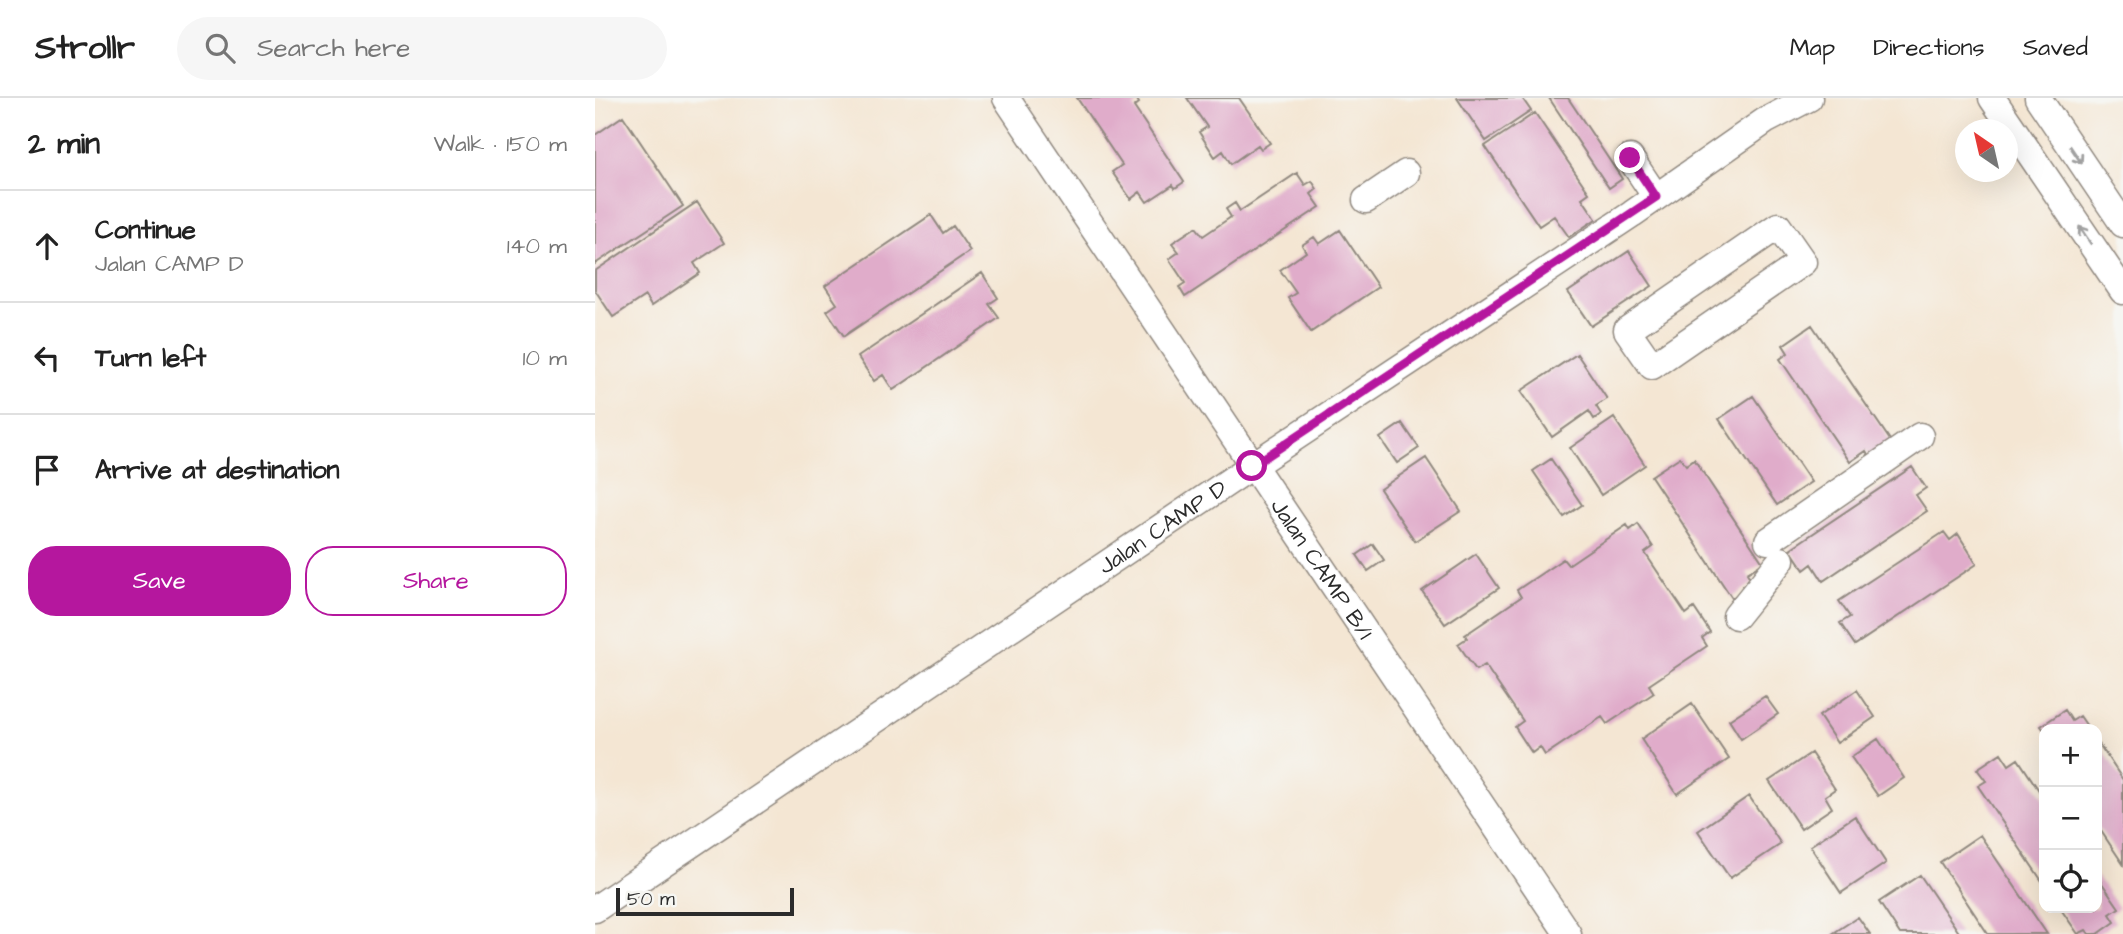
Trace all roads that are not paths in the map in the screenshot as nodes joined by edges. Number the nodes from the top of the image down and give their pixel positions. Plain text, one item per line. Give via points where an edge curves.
1 (1006, 98) edge
2 (1779, 98) edge
3 (1809, 98) edge
4 (1992, 98) edge
5 (2038, 98) edge
6 (1765, 121) junction
7 (1630, 158) dead end
8 (1406, 173) dead end
9 (1656, 197) junction
10 (1366, 200) dead end
11 (2123, 224) edge
12 (1723, 264) joint
13 (2123, 291) edge
14 (1920, 436) dead end
15 (1252, 466) junction
16 (1736, 616) dead end
17 (595, 909) edge
18 (1568, 934) edge

1 - 15 street, Jalan CAMP B/1
2 - 6 street
3 - 6 street, Jalan CAMP D
13 -> 4 street
5 -> 11 street
6 - 9 street, Jalan CAMP D
7 - 9 street
8 - 10 street
9 - 15 street, Jalan CAMP D
12 - 12 street via 1778,226 1803,262 1652,366 1627,330
14 - 16 street via 1774,551
15 - 17 street, Jalan CAMP D
15 - 18 street, Jalan CAMP B/1

